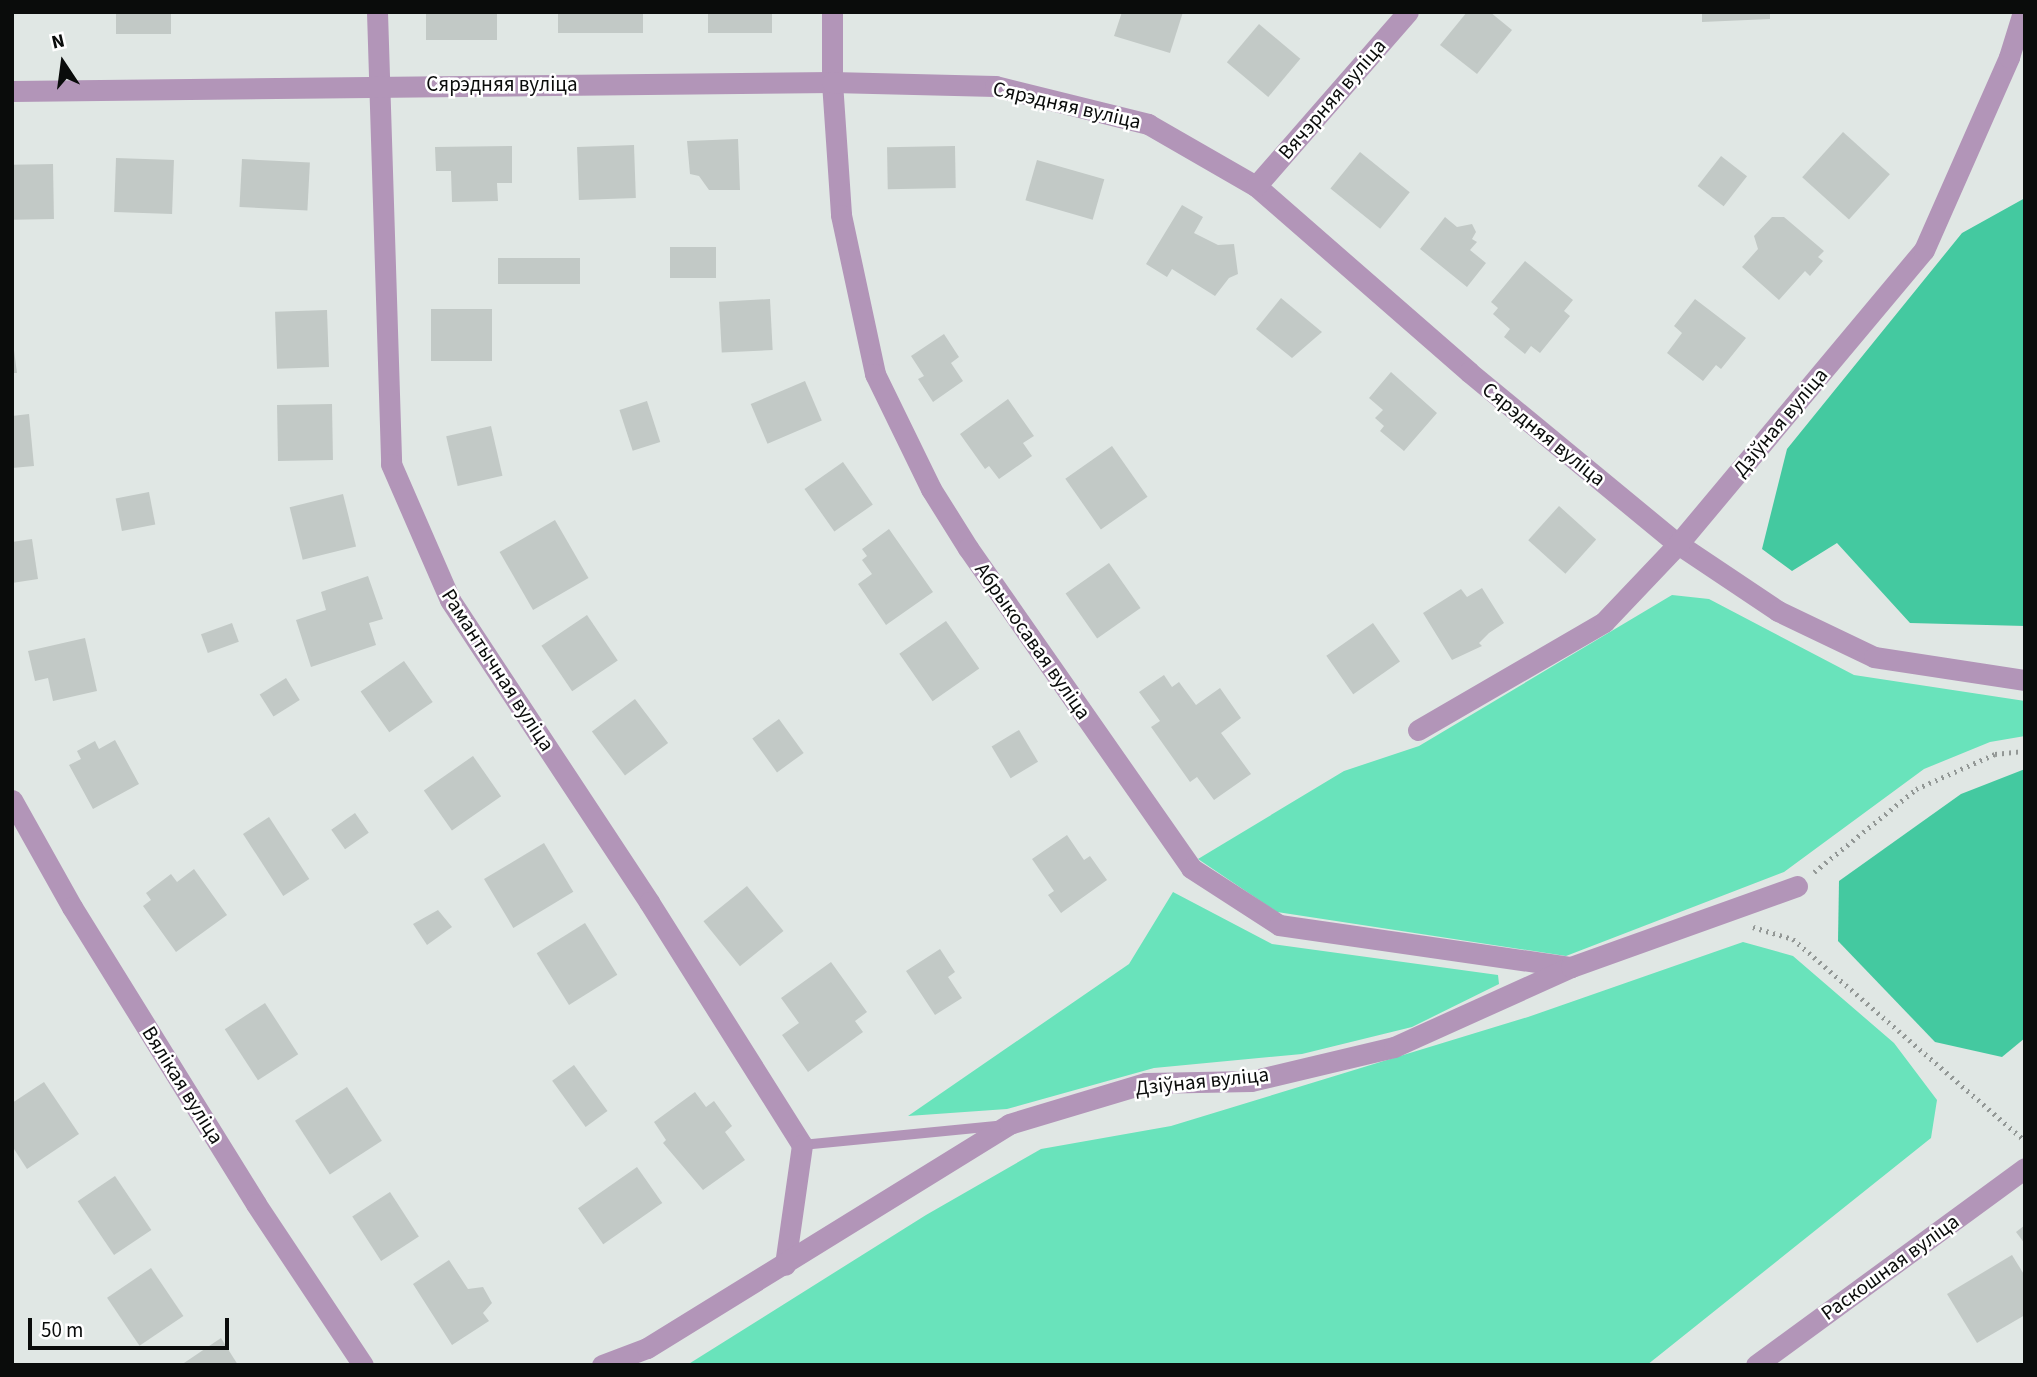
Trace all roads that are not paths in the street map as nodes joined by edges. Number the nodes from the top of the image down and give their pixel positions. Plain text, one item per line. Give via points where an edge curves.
1 (377, 12) edge
2 (832, 12) edge
3 (1408, 12) edge
4 (2023, 12) edge
5 (832, 82) junction
6 (376, 85) junction
7 (12, 91) edge
8 (1255, 186) junction
9 (1678, 544) junction
10 (2025, 680) edge
11 (1418, 730) dead end
12 (12, 800) edge
13 (1797, 886) road end
14 (1571, 967) junction
15 (1009, 1124) junction
16 (802, 1145) junction
17 (2025, 1168) edge
18 (785, 1265) junction
19 (647, 1356) edge
20 (363, 1365) edge
21 (602, 1365) edge
22 (1756, 1365) edge

1 - 6 street, Рамантычная вуліца
2 - 5 street, Абрыкосавая вуліца
3 - 8 street, Вячэрняя вуліца
4 - 9 street, Дзіўная вуліца via 2009,57 1924,250
5 - 6 street, Сярэдняя вуліца
5 - 8 street, Сярэдняя вуліца via 995,86 1148,124
5 - 14 street, Абрыкосавая вуліца via 841,215 875,374 931,489 968,548 1191,868 1279,925
6 - 7 street, Сярэдняя вуліца
6 - 16 street, Рамантычная вуліца via 391,464 450,600
8 - 9 street, Сярэдняя вуліца via 1469,372
9 - 10 street, Сярэдняя вуліца via 1778,611 1874,657
9 - 11 street, Дзіўная вуліца via 1604,622
12 - 20 street, Вялікая вуліца via 86,930
13 - 14 street, Дзіўная вуліца
14 - 15 street, Дзіўная вуліца via 1394,1047 1251,1081 1146,1083
15 - 16 lane
15 - 18 street, Дзіўная вуліца
16 - 18 street
17 - 22 street, Раскошная вуліца
18 - 19 street, Дзіўная вуліца
19 - 21 street, Дзіўная вуліца

